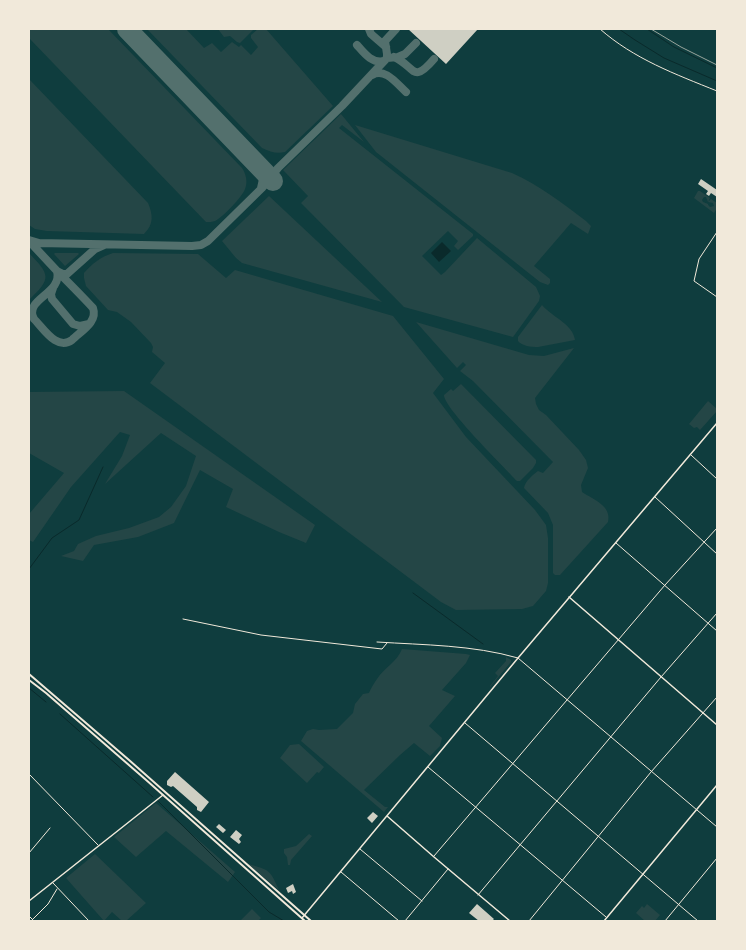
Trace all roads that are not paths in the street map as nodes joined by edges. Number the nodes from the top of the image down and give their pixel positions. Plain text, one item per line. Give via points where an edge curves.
1 (600, 29) edge
2 (717, 91) edge
3 (717, 232) edge
4 (717, 297) edge
5 (717, 423) edge
6 (690, 455) junction
7 (717, 479) edge
8 (655, 498) junction
9 (717, 528) edge
10 (616, 543) junction
11 (705, 543) junction
12 (717, 554) edge
13 (665, 585) junction
14 (569, 597) junction
15 (717, 613) edge
16 (183, 619) dead end
17 (708, 623) junction
18 (717, 632) edge
19 (618, 639) junction
20 (377, 642) dead end
21 (387, 643) junction
22 (518, 658) junction
23 (29, 674) edge
24 (661, 677) junction
25 (29, 680) edge
26 (717, 697) edge
27 (567, 699) junction
28 (704, 713) junction
29 (464, 723) junction
30 (717, 725) edge
31 (611, 738) junction
32 (512, 764) junction
33 (427, 767) junction
34 (652, 772) junction
35 (29, 774) edge
36 (717, 785) edge
37 (163, 795) junction
38 (557, 801) junction
39 (475, 806) junction
40 (696, 810) junction
41 (387, 816) junction
42 (717, 827) edge
43 (50, 828) dead end
44 (598, 836) junction
45 (520, 845) junction
46 (99, 846) junction
47 (360, 848) junction
48 (29, 853) edge
49 (434, 857) junction
50 (717, 858) edge
51 (448, 869) junction
52 (340, 871) junction
53 (642, 874) junction
54 (563, 880) junction
55 (53, 884) junction
56 (57, 888) junction
57 (478, 895) junction
58 (422, 900) junction
59 (29, 901) edge
60 (678, 904) junction
61 (305, 915) junction
62 (29, 916) edge
63 (607, 917) junction
64 (302, 918) junction
65 (32, 920) edge
66 (89, 921) edge
67 (300, 921) edge
68 (306, 921) edge
69 (311, 921) edge
70 (399, 921) edge
71 (405, 921) edge
72 (510, 921) edge
73 (530, 921) edge
74 (604, 921) edge
75 (665, 921) edge
76 (698, 921) edge

1 - 2 street via 650,63
3 - 4 street via 698,259 694,281
5 - 6 main road
6 - 7 street
6 - 8 main road
8 - 10 main road
8 - 11 street
9 - 11 street
10 - 13 street
10 - 14 main road
11 - 12 street
11 - 13 street
13 - 17 street
13 - 19 street
14 - 19 main road
14 - 22 main road
15 - 17 street
16 - 21 street via 261,635 382,649
17 - 18 street
17 - 24 street
19 - 24 main road
19 - 27 street
20 - 21 street
21 - 22 street via 471,649
22 - 27 street
22 - 29 main road
23 - 61 highway
24 - 28 main road
24 - 31 street
25 - 37 highway
26 - 28 street
27 - 31 street
27 - 32 street
28 - 30 main road
28 - 34 street
29 - 32 street
29 - 33 main road
31 - 34 street
31 - 38 street
32 - 38 street
32 - 39 street
33 - 39 street
33 - 41 main road
34 - 40 street
34 - 44 street
35 - 46 street
36 - 40 main road
37 - 46 main road
37 - 64 highway
38 - 44 street
38 - 45 street
39 - 45 street
39 - 49 street
40 - 42 street
40 - 53 main road
41 - 47 main road
41 - 49 main road
43 - 48 street
44 - 53 street
44 - 54 street
45 - 54 street
45 - 57 street
46 - 55 main road
47 - 52 main road
47 - 58 street
49 - 51 main road
50 - 60 street
51 - 57 main road
51 - 58 street
52 - 61 main road
52 - 70 street
53 - 60 street
53 - 63 main road
54 - 63 street
54 - 73 street
55 - 56 street
55 - 59 main road
56 - 65 street via 48,904
56 - 66 street
57 - 72 main road
58 - 71 street
60 - 75 street
60 - 76 street
61 - 64 main road
61 - 69 highway
62 - 65 street
63 - 74 main road
64 - 67 main road
64 - 68 highway

